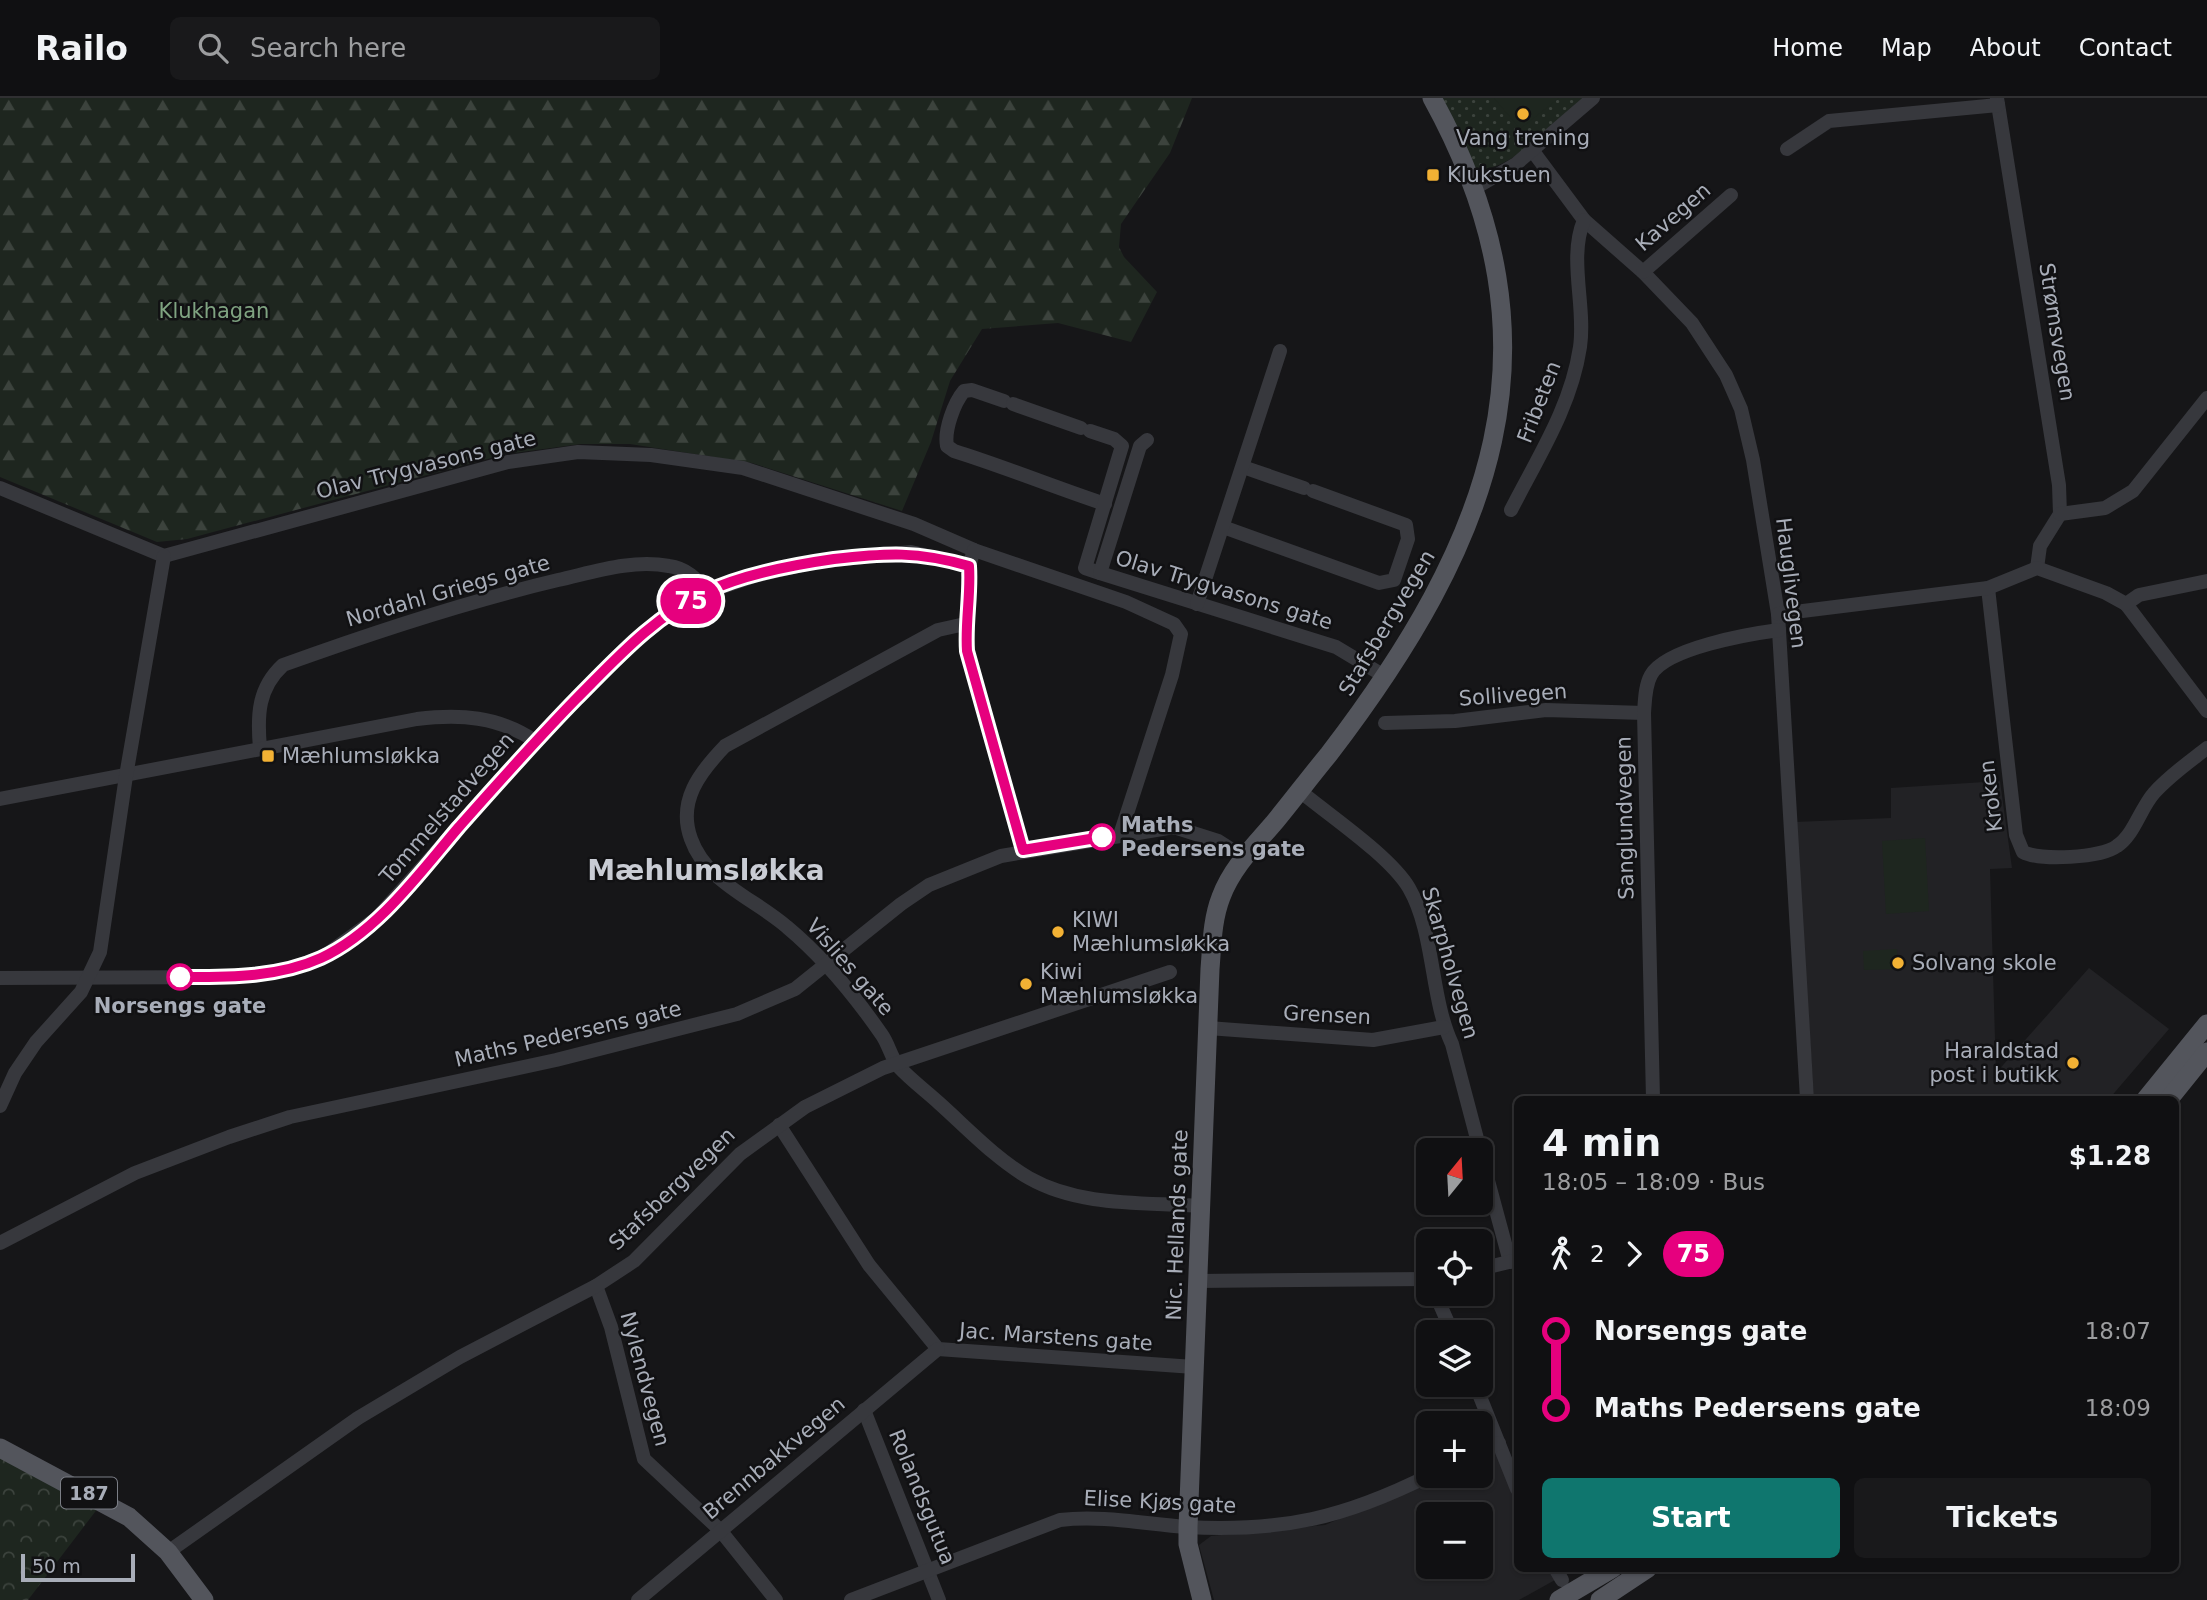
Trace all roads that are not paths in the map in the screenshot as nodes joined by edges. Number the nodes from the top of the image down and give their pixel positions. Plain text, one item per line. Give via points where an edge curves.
1 (1433, 98) edge
2 (1593, 98) edge
3 (1998, 102) edge
4 (1787, 149) dead end
5 (1532, 150) junction
6 (1475, 188) junction
7 (1731, 195) dead end
8 (1584, 220) junction
9 (1643, 272) junction
10 (1280, 351) dead end
11 (2207, 398) edge
12 (1147, 440) dead end
13 (1243, 467) junction
14 (0, 488) edge
15 (1105, 504) junction
16 (1511, 510) dead end
17 (2060, 514) junction
18 (1223, 527) junction
19 (974, 550) junction
20 (164, 556) junction
21 (969, 566) junction
22 (2037, 568) junction
23 (1100, 573) junction
24 (2207, 581) edge
25 (1989, 588) junction
26 (707, 592) junction
27 (1197, 604) junction
28 (2126, 604) junction
29 (1778, 614) junction
30 (965, 624) junction
31 (1779, 630) junction
32 (1386, 677) junction
33 (2207, 711) edge
34 (1644, 713) junction
35 (1385, 723) dead end
36 (535, 741) junction
37 (260, 748) junction
38 (2207, 748) edge
39 (126, 776) junction
40 (1300, 791) junction
41 (0, 799) edge
42 (1120, 835) junction
43 (1023, 850) junction
44 (1243, 857) junction
45 (825, 965) junction
46 (1170, 972) dead end
47 (0, 978) edge
48 (89, 978) junction
49 (2207, 1024) edge
50 (1444, 1027) junction
51 (1208, 1028) junction
52 (2207, 1052) edge
53 (897, 1066) junction
54 (1653, 1096) edge
55 (1807, 1096) edge
56 (2148, 1096) edge
57 (2171, 1096) edge
58 (0, 1106) edge
59 (779, 1125) junction
60 (1477, 1138) edge
61 (1493, 1192) edge
62 (1200, 1206) junction
63 (0, 1243) edge
64 (1514, 1261) edge
65 (1493, 1266) edge
66 (1416, 1279) edge
67 (1197, 1281) junction
68 (596, 1286) junction
69 (938, 1349) junction
70 (1194, 1367) junction
71 (1480, 1397) edge
72 (864, 1409) junction
73 (1499, 1443) junction
74 (1493, 1446) edge
75 (0, 1448) edge
76 (1416, 1481) edge
77 (1514, 1481) edge
78 (1188, 1527) junction
79 (720, 1530) junction
80 (168, 1552) junction
81 (929, 1571) junction
82 (1606, 1572) edge
83 (1642, 1572) edge
84 (204, 1600) edge
85 (638, 1600) edge
86 (776, 1600) edge
87 (851, 1600) edge
88 (939, 1600) edge
89 (1202, 1600) edge
90 (1559, 1600) edge
91 (1600, 1600) edge

1 - 6 main road, Stafsbergvegen
2 - 5 street
3 - 4 street via 1829,121
3 - 17 street, Strømsvegen via 2051,426
5 - 6 street via 1501,175
5 - 8 street, Hauglivegen
6 - 32 main road, Stafsbergvegen via 1495,257 1503,318 1496,423 1482,483 1454,556
7 - 9 street, Kavegen
8 - 9 street, Hauglivegen
8 - 16 street, Fribeten via 1577,236 1581,345 1575,376
9 - 29 street, Hauglivegen via 1692,323 1736,395 1753,460
10 - 13 street
11 - 17 street via 2133,491 2105,508
12 - 23 street, Olav Trygvasons gate via 1140,446
13 - 18 street
13 - 18 street via 1406,525 1408,539 1394,580 1379,583
14 - 20 street
15 - 15 street via 947,446 958,397 972,390 1114,439 1122,446
15 - 23 street via 1085,568
17 - 22 street via 2040,546
18 - 27 street
19 - 20 street, Olav Trygvasons gate via 922,527 743,468 651,455 578,452 457,474
19 - 21 street
19 - 42 street, Olav Trygvasons gate via 1126,602 1174,624 1181,634 1172,676
20 - 39 street
21 - 26 street, Tommelstadvegen via 911,552 874,554 815,562
21 - 30 street via 971,592
22 - 25 street
22 - 28 street
23 - 27 street, Olav Trygvasons gate
24 - 28 street via 2139,596
25 - 29 street
25 - 38 street, Kroken via 2016,835 2023,852 2057,857 2108,851 2120,845 2154,793
26 - 36 street, Tommelstadvegen via 670,612 634,640
26 - 37 street, Nordahl Griegs gate via 697,578 670,566 617,566 386,628 283,665 270,677 258,706
27 - 32 street, Olav Trygvasons gate via 1336,647
28 - 33 street
29 - 31 street, Hauglivegen
30 - 43 street via 978,699
30 - 45 street, Vislies gate via 939,630 737,738 706,765 694,785 686,823 696,854 724,881 786,926
31 - 34 street, Sanglundvegen via 1696,648 1659,666 1650,677
31 - 55 street, Hauglivegen
32 - 40 main road, Stafsbergvegen
34 - 35 street, Sollivegen via 1546,710 1455,721
34 - 54 street, Sanglundvegen
36 - 37 street via 477,716 452,715
36 - 48 street, Tommelstadvegen via 377,918 323,957 285,970 232,977
37 - 39 street
39 - 41 street
39 - 48 street via 100,952
40 - 44 main road, Stafsbergvegen
40 - 50 street, Skarpholvegen via 1391,867 1409,888
42 - 43 street, Maths Pedersens gate
42 - 44 street, Maths Pedersens gate via 1188,829
43 - 45 street, Maths Pedersens gate via 929,885
44 - 51 main road, Nic. Hellands gate via 1216,913
45 - 53 street, Vislies gate via 884,1037
45 - 63 street, Maths Pedersens gate via 795,989 737,1014 556,1060 341,1105 229,1137 135,1174
46 - 53 street, Stafsbergvegen via 1004,1025
47 - 48 street, Tommelstadvegen
48 - 58 street via 36,1042
49 - 56 main road
50 - 51 street, Grensen via 1373,1040
50 - 60 street, Skarpholvegen
51 - 62 main road, Nic. Hellands gate
52 - 57 main road
53 - 59 street, Stafsbergvegen via 883,1068 830,1094
53 - 62 street, Vislies gate via 1029,1178 1093,1200
59 - 68 street, Stafsbergvegen via 740,1154 634,1261
59 - 69 street, Jac. Marstens gate via 869,1265
61 - 64 street, Skarpholvegen
62 - 67 main road, Nic. Hellands gate
64 - 65 street
66 - 67 street
67 - 70 main road, Nic. Hellands gate
68 - 79 street, Nylendvegen via 644,1459
68 - 80 street, Stafsbergvegen via 460,1357 358,1418
69 - 70 street, Jac. Marstens gate
69 - 72 street, Brennbakkvegen
70 - 78 main road, Nic. Hellands gate
71 - 73 street
72 - 79 street, Brennbakkvegen
72 - 81 street, Rolandsgutua
73 - 74 street
73 - 77 street
75 - 80 main road, 187 via 129,1517
76 - 78 street, Elise Kjøs gate via 1296,1525
78 - 81 street, Elise Kjøs gate via 1084,1517 1060,1520
78 - 89 main road, Nic. Hellands gate
79 - 85 street, Brennbakkvegen
79 - 86 street, Nylendvegen
80 - 84 main road, 187
81 - 87 street, Elise Kjøs gate
81 - 88 street, Rolandsgutua
82 - 90 main road
83 - 91 main road

